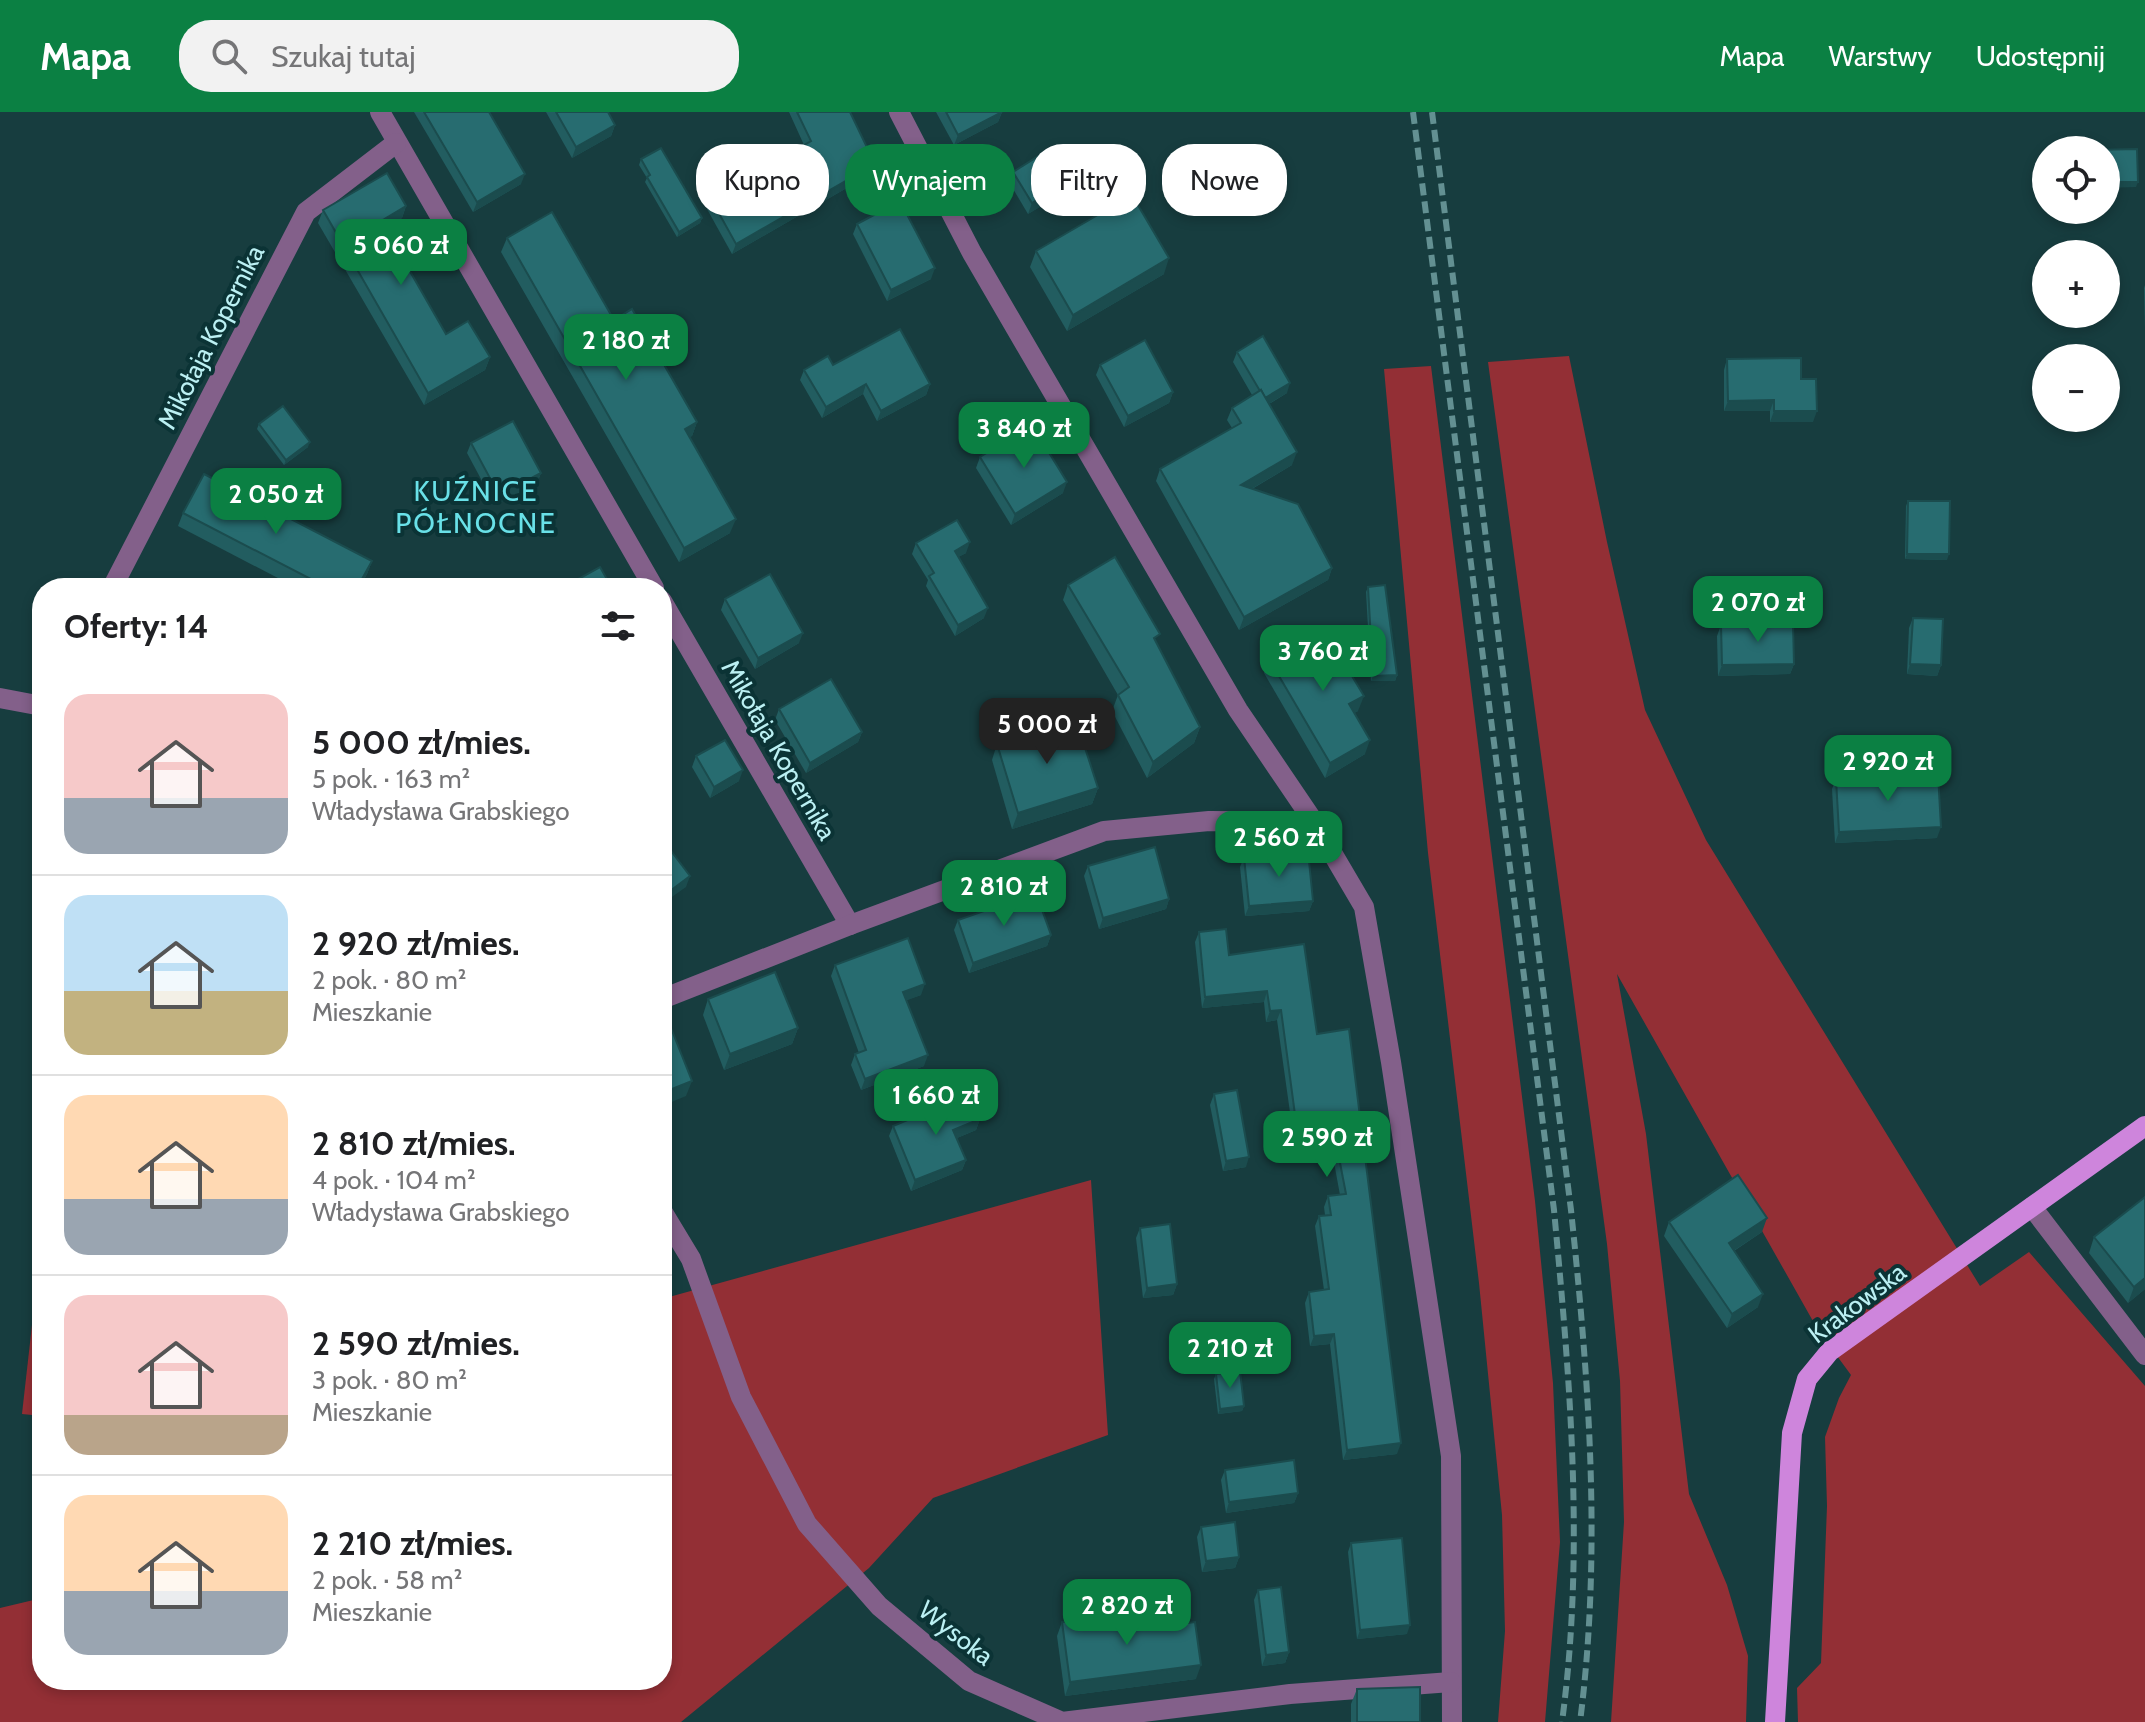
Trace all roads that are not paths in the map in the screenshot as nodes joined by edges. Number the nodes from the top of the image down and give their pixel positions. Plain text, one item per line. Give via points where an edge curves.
1 (380, 112) edge
2 (899, 112) edge
3 (396, 143) junction
4 (117, 578) edge
5 (648, 578) edge
6 (672, 618) edge
7 (0, 698) edge
8 (32, 704) edge
9 (1314, 822) junction
10 (850, 925) junction
11 (672, 995) edge
12 (2145, 1126) edge
13 (2032, 1207) junction
14 (672, 1228) edge
15 (2145, 1355) edge
16 (1451, 1682) junction
17 (1452, 1722) edge
18 (1775, 1722) edge

1 - 3 street
2 - 9 street via 972,253 1238,710
3 - 4 street, Mikołaja Kopernika via 306,212
3 - 5 street
6 - 10 street, Mikołaja Kopernika
7 - 8 street
9 - 10 street via 1209,821 1104,831
9 - 16 street via 1364,907 1391,1062 1451,1456
10 - 11 street
12 - 13 main road, Krakowska
13 - 15 street
13 - 18 main road, Krakowska via 1830,1351 1807,1379 1792,1433
14 - 16 street, Wysoka via 691,1259 741,1397 807,1524 879,1606 969,1681 1062,1722 1290,1694
16 - 17 street

